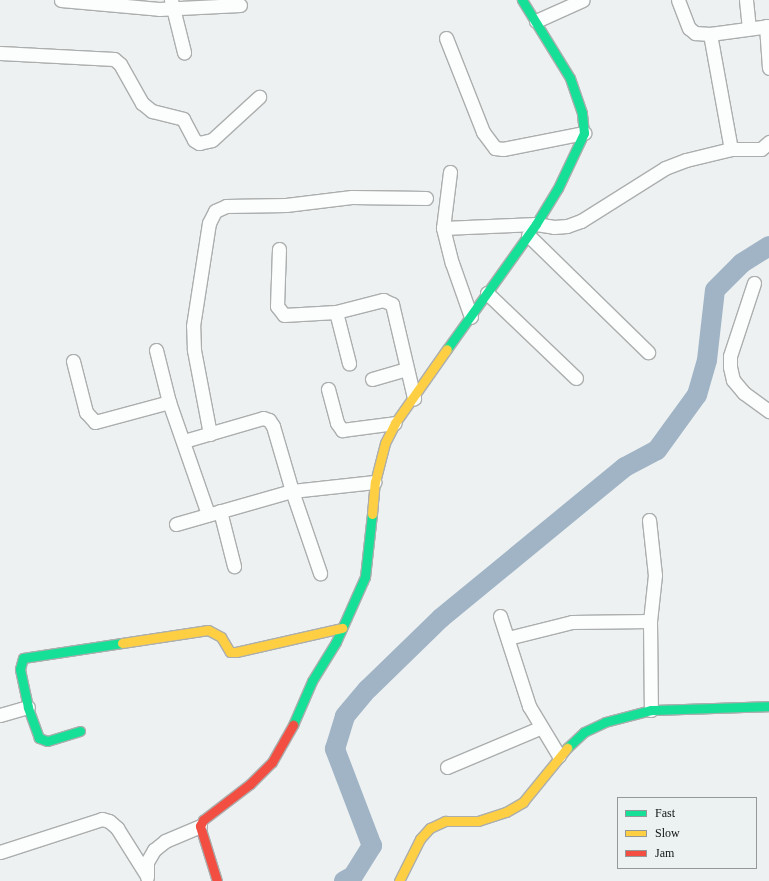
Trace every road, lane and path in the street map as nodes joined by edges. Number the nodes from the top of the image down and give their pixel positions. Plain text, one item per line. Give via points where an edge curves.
1 (61, 0) edge
2 (522, 0) edge
3 (583, 0) edge
4 (680, 0) edge
5 (746, 0) edge
6 (118, 4) edge
7 (173, 5) edge
8 (240, 6) dead end
9 (536, 21) junction
10 (767, 26) edge
11 (749, 27) junction
12 (710, 34) junction
13 (446, 38) dead end
14 (184, 52) dead end
15 (0, 53) edge
16 (769, 68) edge
17 (259, 97) dead end
18 (584, 133) junction
19 (769, 142) edge
20 (731, 149) junction
21 (450, 172) dead end
22 (426, 198) dead end
23 (536, 224) junction
24 (443, 228) junction
25 (528, 235) junction
26 (279, 249) dead end
27 (754, 283) dead end
28 (487, 293) junction
29 (336, 312) junction
30 (471, 316) junction
31 (156, 350) dead end
32 (648, 352) dead end
33 (73, 361) dead end
34 (349, 363) dead end
35 (407, 369) junction
36 (576, 378) dead end
37 (372, 379) dead end
38 (328, 389) dead end
39 (414, 398) junction
40 (169, 402) junction
41 (769, 410) edge
42 (395, 423) junction
43 (210, 434) junction
44 (184, 441) junction
45 (375, 482) junction
46 (292, 491) junction
47 (214, 512) junction
48 (649, 520) dead end
49 (176, 524) dead end
50 (234, 566) dead end
51 (320, 573) dead end
52 (500, 616) dead end
53 (650, 621) junction
54 (342, 628) junction
55 (508, 638) junction
56 (769, 706) edge
57 (28, 707) junction
58 (651, 710) junction
59 (0, 715) edge
60 (540, 728) junction
61 (80, 732) dead end
62 (559, 756) junction
63 (447, 766) dead end
64 (200, 826) junction
65 (0, 852) edge
66 (147, 877) edge
67 (217, 881) edge
68 (399, 881) edge

1 - 6 street
2 - 9 street
3 - 9 street
4 - 12 street via 689,28 695,33
5 - 11 street
6 - 7 street
7 - 8 street
7 - 14 street
9 - 18 street via 570,78 582,113
10 - 11 street
10 - 16 street
11 - 12 street
12 - 20 street
13 - 18 street via 483,132 495,148
15 - 17 street via 114,59 120,64 142,103 152,111 183,119 194,140 199,144 212,140
18 - 23 street via 558,188
19 - 20 street via 761,149
20 - 23 street via 665,168 581,221 554,227
21 - 24 street
22 - 43 street via 352,197 286,206 226,206 215,211 209,223 193,326 194,350
23 - 24 street
23 - 25 street
24 - 30 street via 452,263
25 - 28 street
25 - 32 street
26 - 29 street via 277,306 280,312 292,315
27 - 41 street via 730,356 730,367 733,380 744,393
28 - 30 street
28 - 36 street
29 - 34 street
29 - 35 street via 382,300 392,304
30 - 39 street
31 - 40 street
33 - 40 street via 86,412 95,422
35 - 37 street
35 - 39 street
38 - 42 street via 337,423 342,430
39 - 42 street
40 - 44 street
42 - 45 street via 379,460
43 - 44 street
43 - 46 street via 263,418 269,420
44 - 47 street
45 - 46 street
45 - 54 street via 365,577
46 - 47 street
46 - 51 street
47 - 49 street
47 - 50 street
48 - 53 street via 655,575
52 - 55 street
53 - 55 street via 572,622
53 - 58 street
54 - 57 street via 236,652 230,652 221,637 208,630 30,656 23,658 20,669
54 - 64 street via 312,681 289,736 272,762 250,784 203,820
55 - 60 street via 529,706
56 - 58 street
57 - 59 street
57 - 61 street via 35,732 42,741
58 - 62 street via 604,722 584,732
60 - 62 street
60 - 63 street
62 - 68 street via 523,802 506,812 478,821 445,821 430,828 420,839
64 - 66 street via 165,841 154,850 147,862
64 - 67 street
65 - 66 street via 91,821 102,820 117,828

